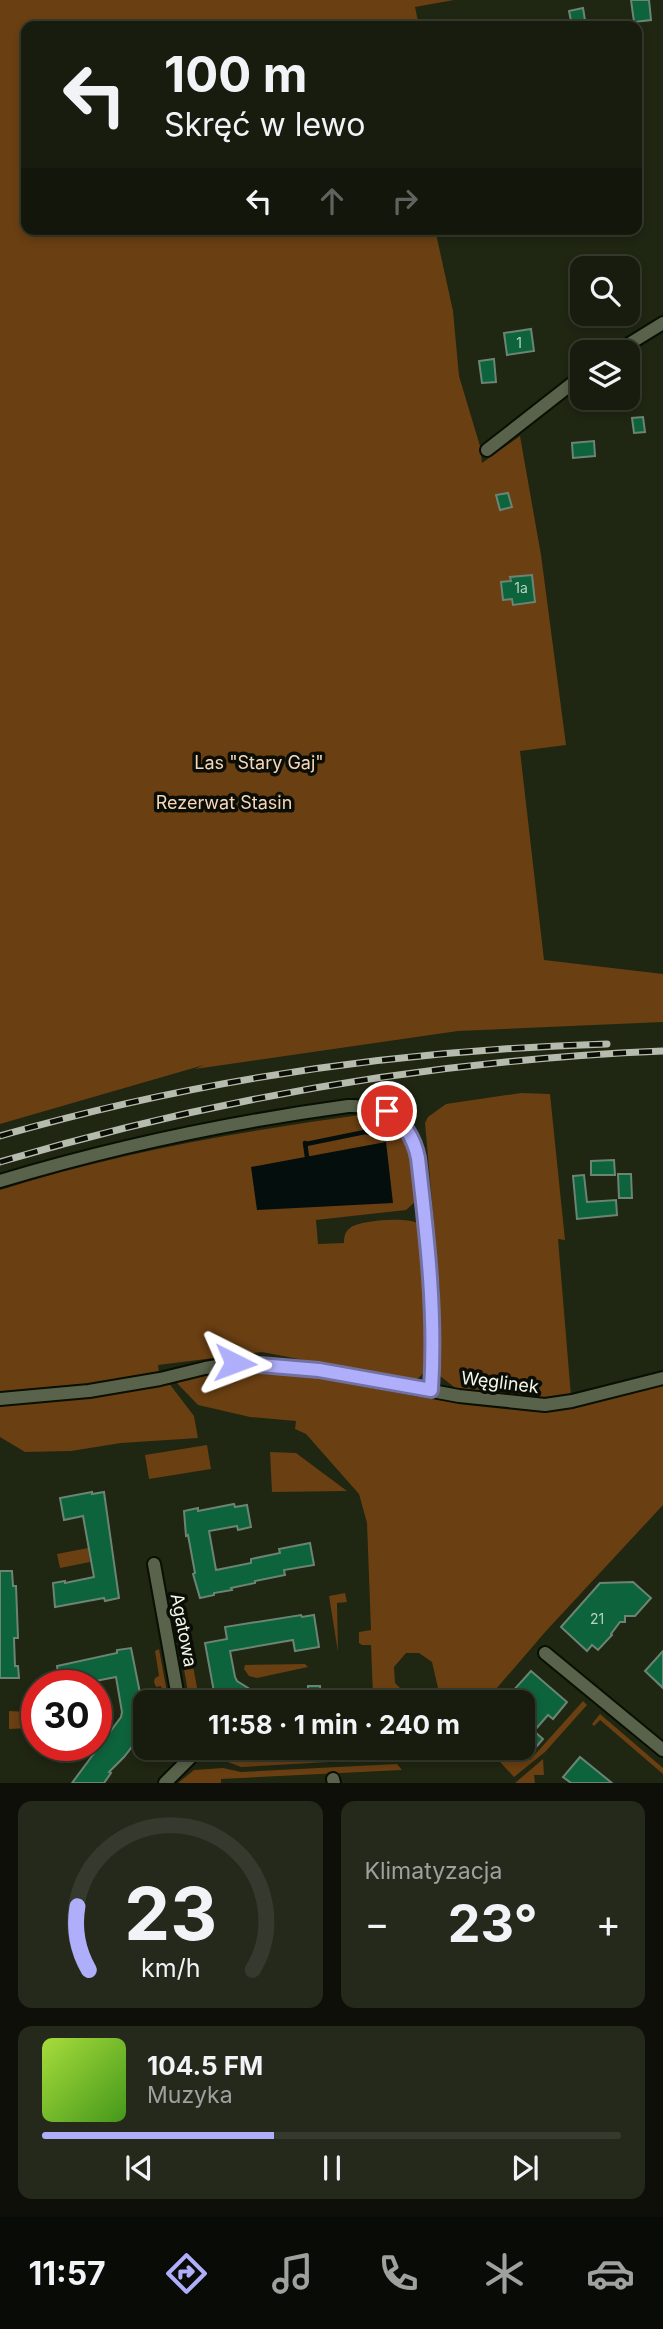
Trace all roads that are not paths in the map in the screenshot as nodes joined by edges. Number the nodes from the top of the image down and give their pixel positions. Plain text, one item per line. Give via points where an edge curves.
1 (663, 323) edge
2 (635, 340) edge
3 (570, 385) edge
4 (487, 450) dead end
5 (0, 1181) edge
6 (663, 1378) edge
7 (431, 1390) junction
8 (0, 1399) edge
9 (154, 1564) dead end
10 (545, 1653) dead end
11 (178, 1690) edge
12 (663, 1750) edge
13 (188, 1760) edge
14 (165, 1783) edge

1 - 2 street
3 - 4 street
5 - 7 street via 94,1155 260,1121 348,1106 387,1111 407,1129 418,1158 433,1324
6 - 7 street, Węglinek via 556,1405
7 - 8 street, Węglinek via 319,1370 235,1363 89,1391
9 - 11 street, Agatowa
10 - 12 street
13 - 14 street

